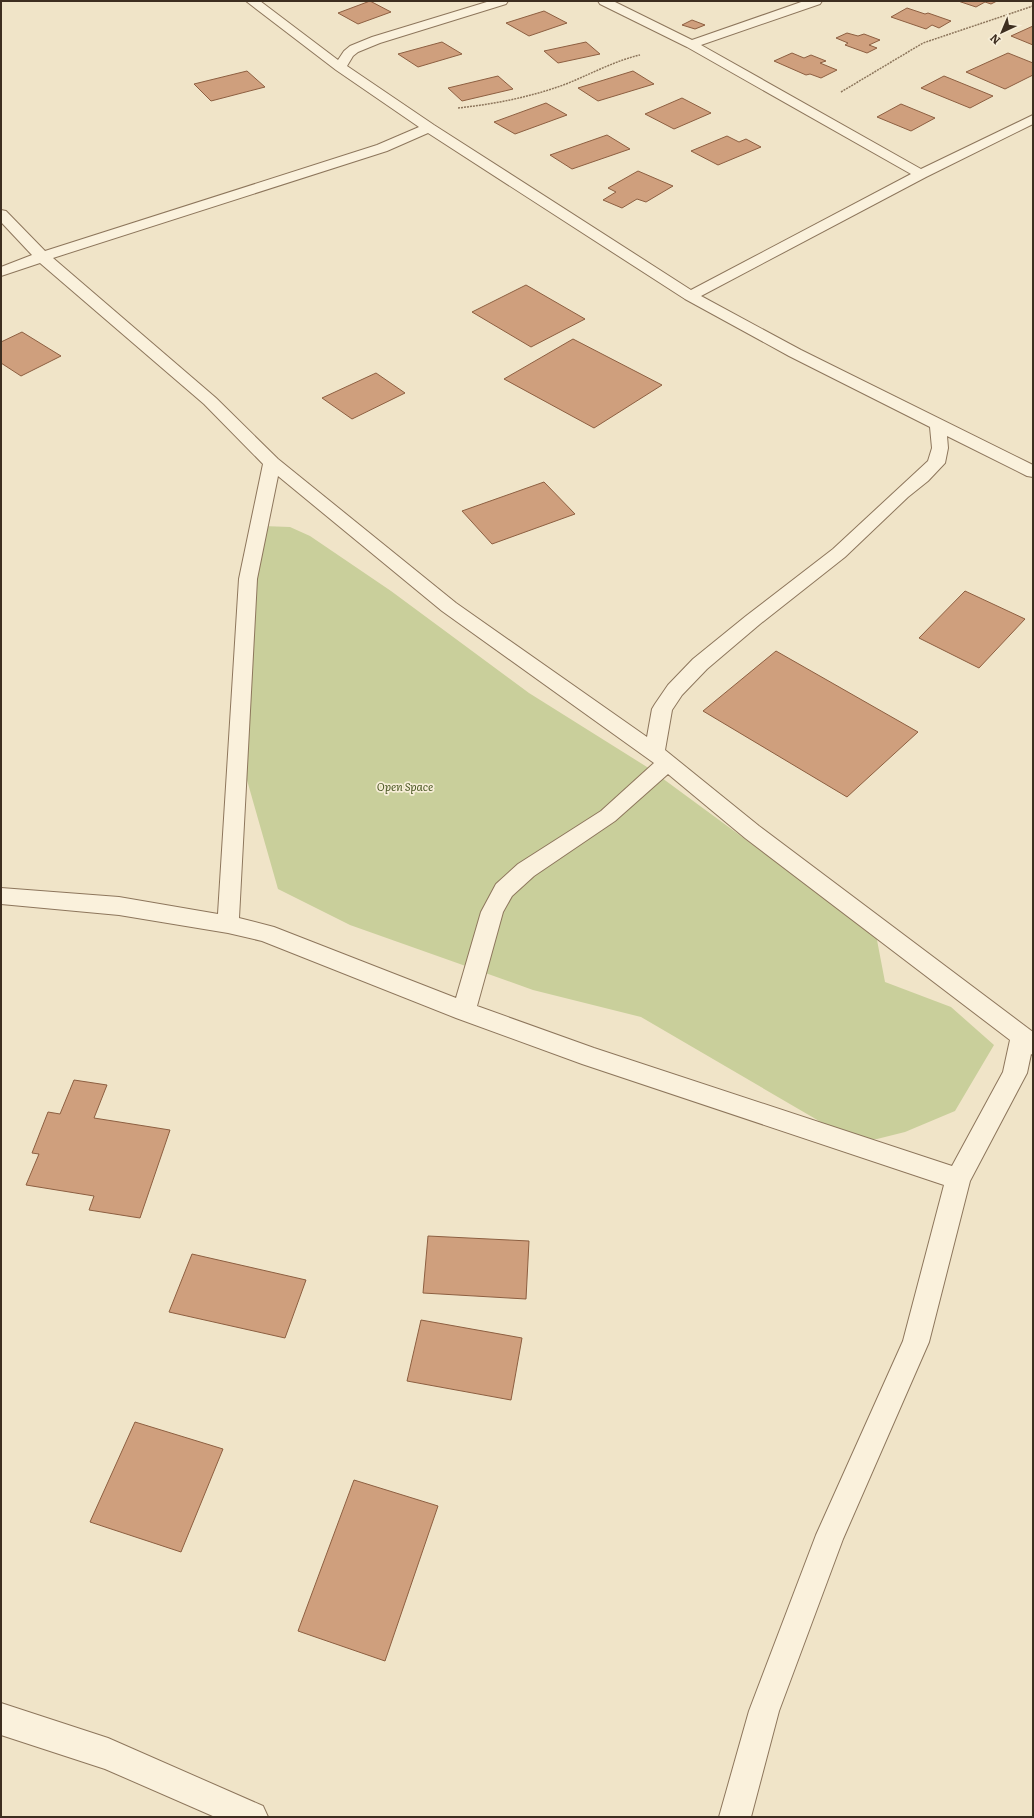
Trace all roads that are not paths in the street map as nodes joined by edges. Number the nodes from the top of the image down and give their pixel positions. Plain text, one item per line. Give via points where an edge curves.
1 (252, 1) edge
2 (502, 1) edge
3 (604, 1) edge
4 (816, 1) edge
5 (799, 3) edge
6 (691, 44) junction
7 (340, 67) junction
8 (1033, 119) edge
9 (423, 124) junction
10 (921, 174) junction
11 (1, 214) edge
12 (42, 257) junction
13 (1, 272) edge
14 (690, 296) junction
15 (938, 425) junction
16 (272, 463) junction
17 (1033, 472) edge
18 (661, 758) junction
19 (1, 896) edge
20 (228, 924) junction
21 (464, 1010) junction
22 (1027, 1041) edge
23 (958, 1179) junction
24 (1, 1719) edge
25 (252, 1817) edge
26 (735, 1817) edge

1 - 7 street
2 - 7 street via 362,46 348,54
3 - 6 street
4 - 5 street
5 - 6 street
6 - 10 street
7 - 9 street
8 - 10 street
9 - 12 street via 382,148
9 - 14 street
10 - 14 street
11 - 12 street
12 - 13 street
12 - 16 street via 210,401
14 - 15 street via 795,353
15 - 17 street
15 - 18 street via 940,448 936,463 839,553 706,659 675,690 662,709
16 - 18 street via 449,607
16 - 20 street via 248,579
18 - 21 street via 608,816 526,870 504,890 492,912
18 - 22 street via 758,836
19 - 20 street via 119,906
20 - 21 street via 266,933
21 - 23 street via 590,1057
22 - 23 street via 1015,1072
23 - 26 street via 916,1342 830,1535 764,1711
24 - 25 street via 108,1754

